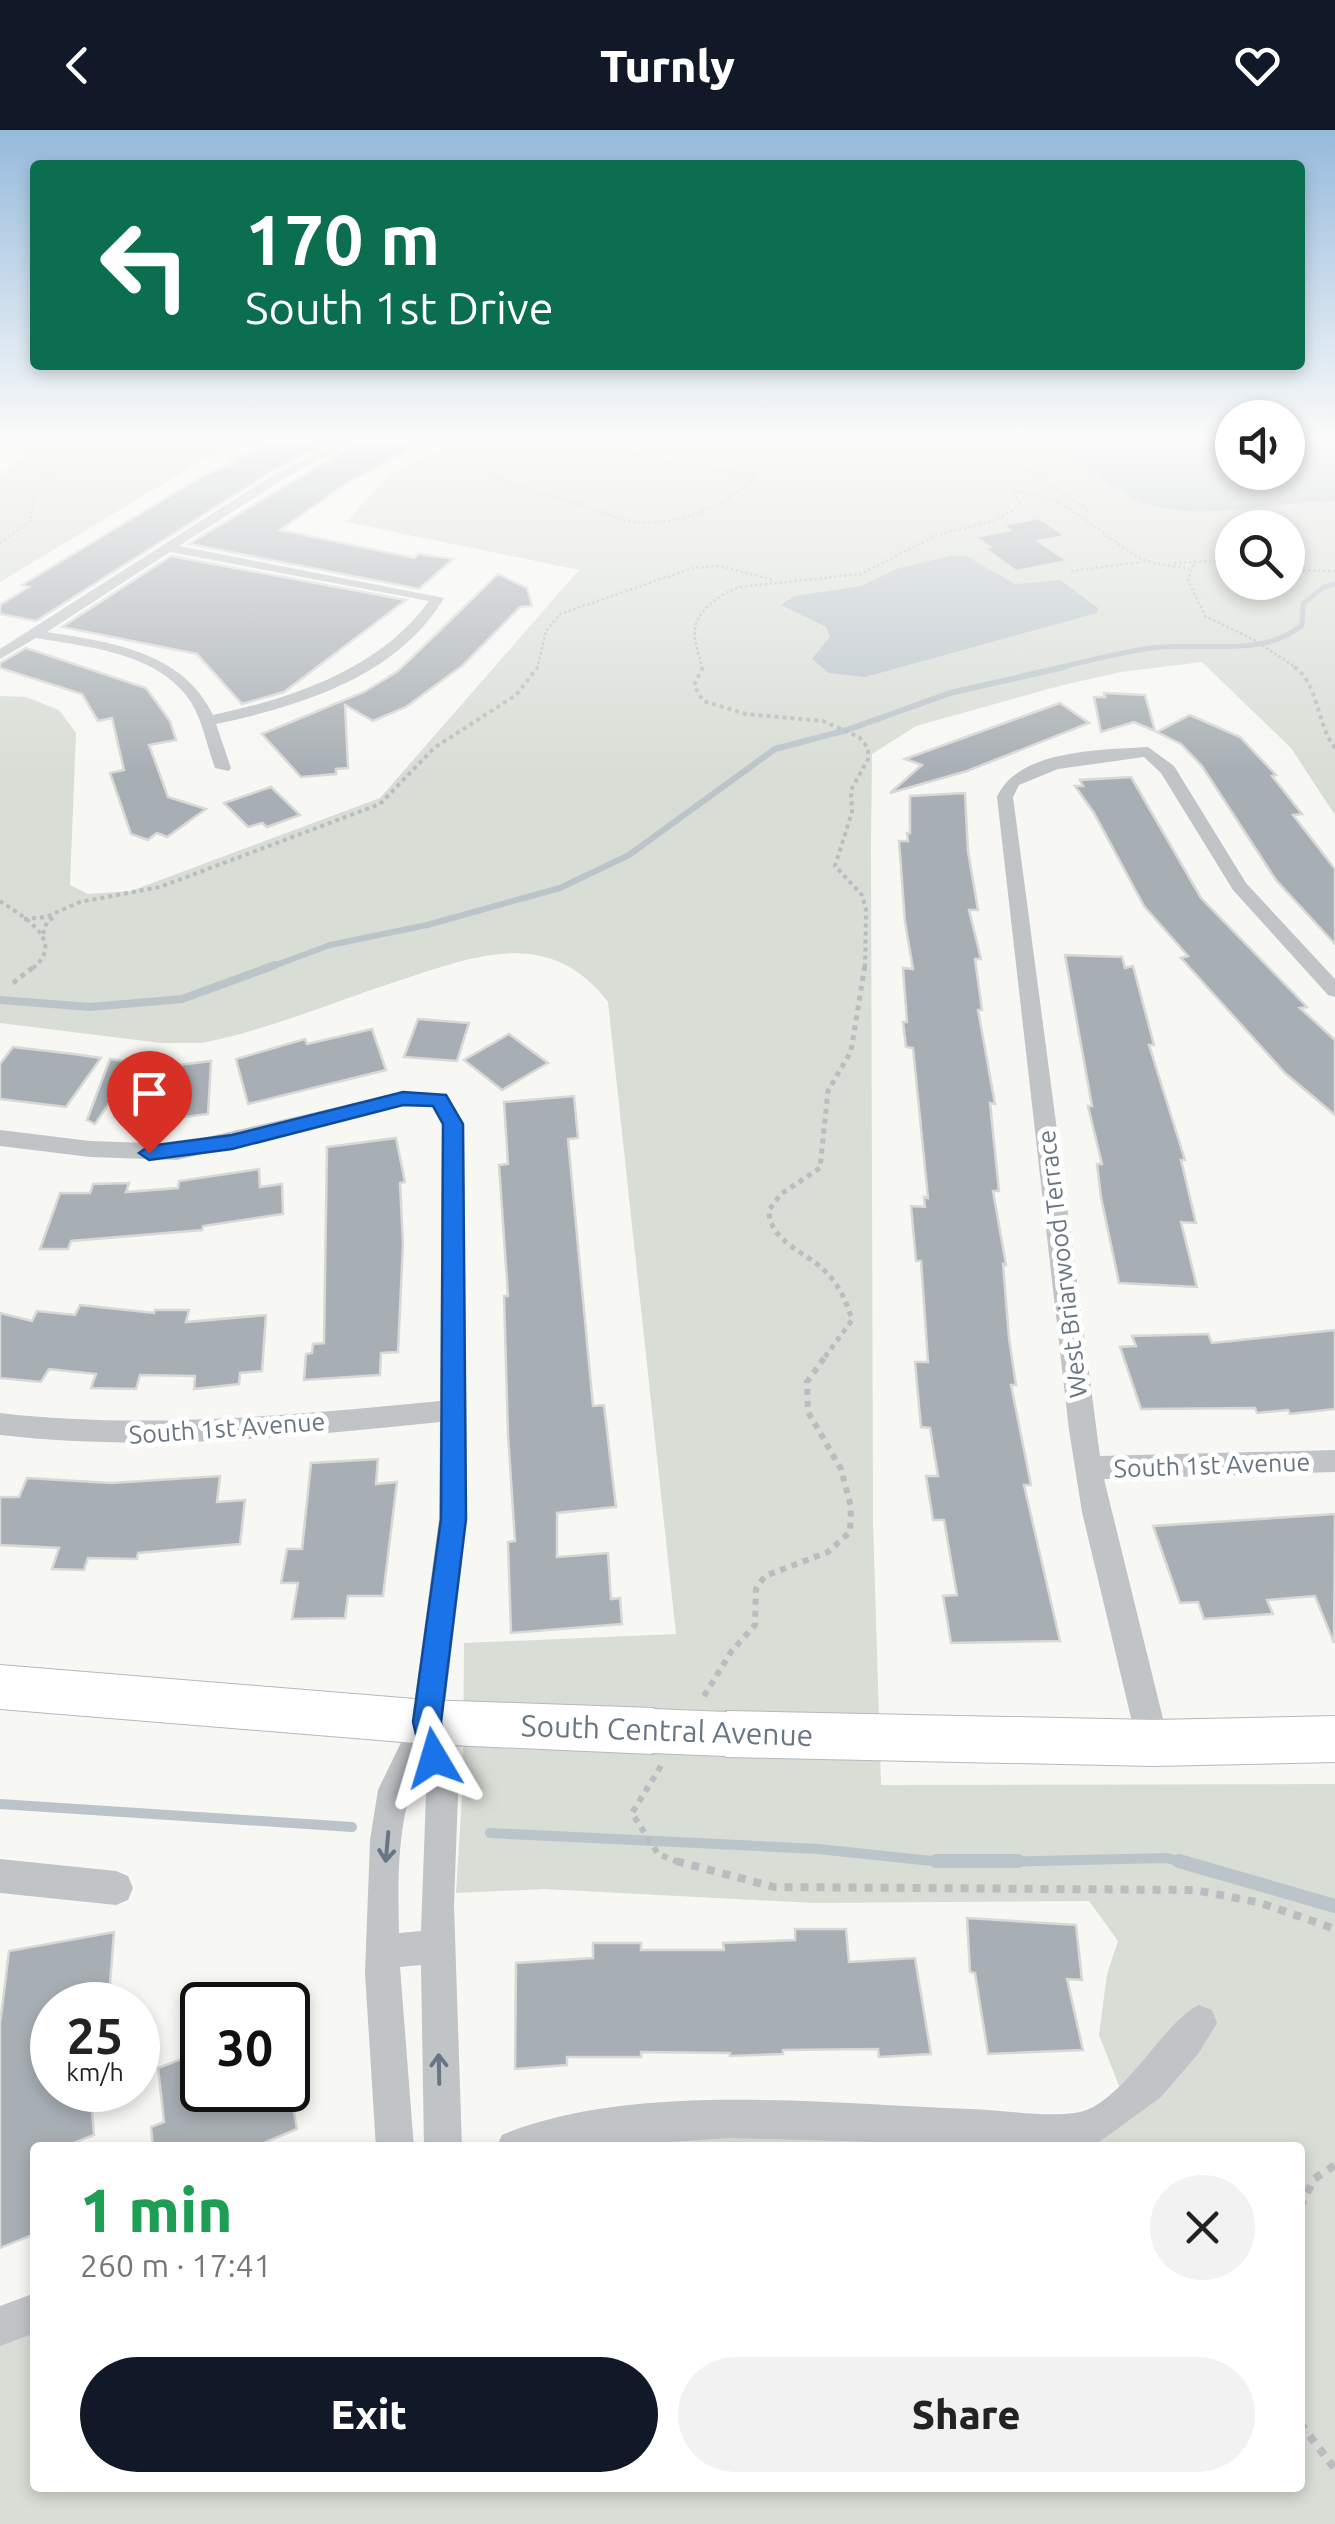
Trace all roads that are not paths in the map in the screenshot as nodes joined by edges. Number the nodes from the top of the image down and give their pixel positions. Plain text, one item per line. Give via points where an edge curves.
1 (165, 551) edge
2 (184, 551) edge
3 (35, 634) junction
4 (0, 654) edge
5 (206, 721) junction
6 (222, 768) dead end
7 (1335, 992) edge
8 (0, 1138) edge
9 (454, 1410) junction
10 (0, 1424) edge
11 (1335, 1460) edge
12 (1089, 1468) junction
13 (0, 1688) edge
14 (427, 1722) junction
15 (1335, 1739) edge
16 (1154, 1743) junction
17 (0, 1876) edge
18 (116, 1888) dead end
19 (438, 1946) junction
20 (384, 1952) junction
21 (1199, 2023) dead end
22 (395, 2142) edge
23 (443, 2142) edge
24 (534, 2142) edge
25 (30, 2315) edge
26 (0, 2326) edge

1 - 3 street
2 - 5 street via 437,598 392,648 354,674 298,698
3 - 4 street
3 - 5 street via 153,664 187,688
5 - 6 street
7 - 12 street, West Briarwood Terrace via 1239,886 1168,770 1148,752 1054,766 1013,782 1005,797
8 - 9 street via 177,1152 403,1099 439,1100 453,1124
9 - 10 street, South 1st Avenue via 190,1434 108,1435
9 - 14 street via 453,1519
11 - 12 street, South 1st Avenue
12 - 16 street, West Briarwood Terrace
13 - 14 street, South Central Avenue
14 - 16 street, South Central Avenue, bridge
14 - 19 street via 442,1794
14 -> 20 street via 392,1796
15 - 16 street, South Central Avenue
17 - 18 street
19 - 20 street
23 -> 19 street
20 - 22 street
21 - 24 street via 1165,2071 1128,2106 1084,2132 731,2119 578,2128
25 - 26 street

